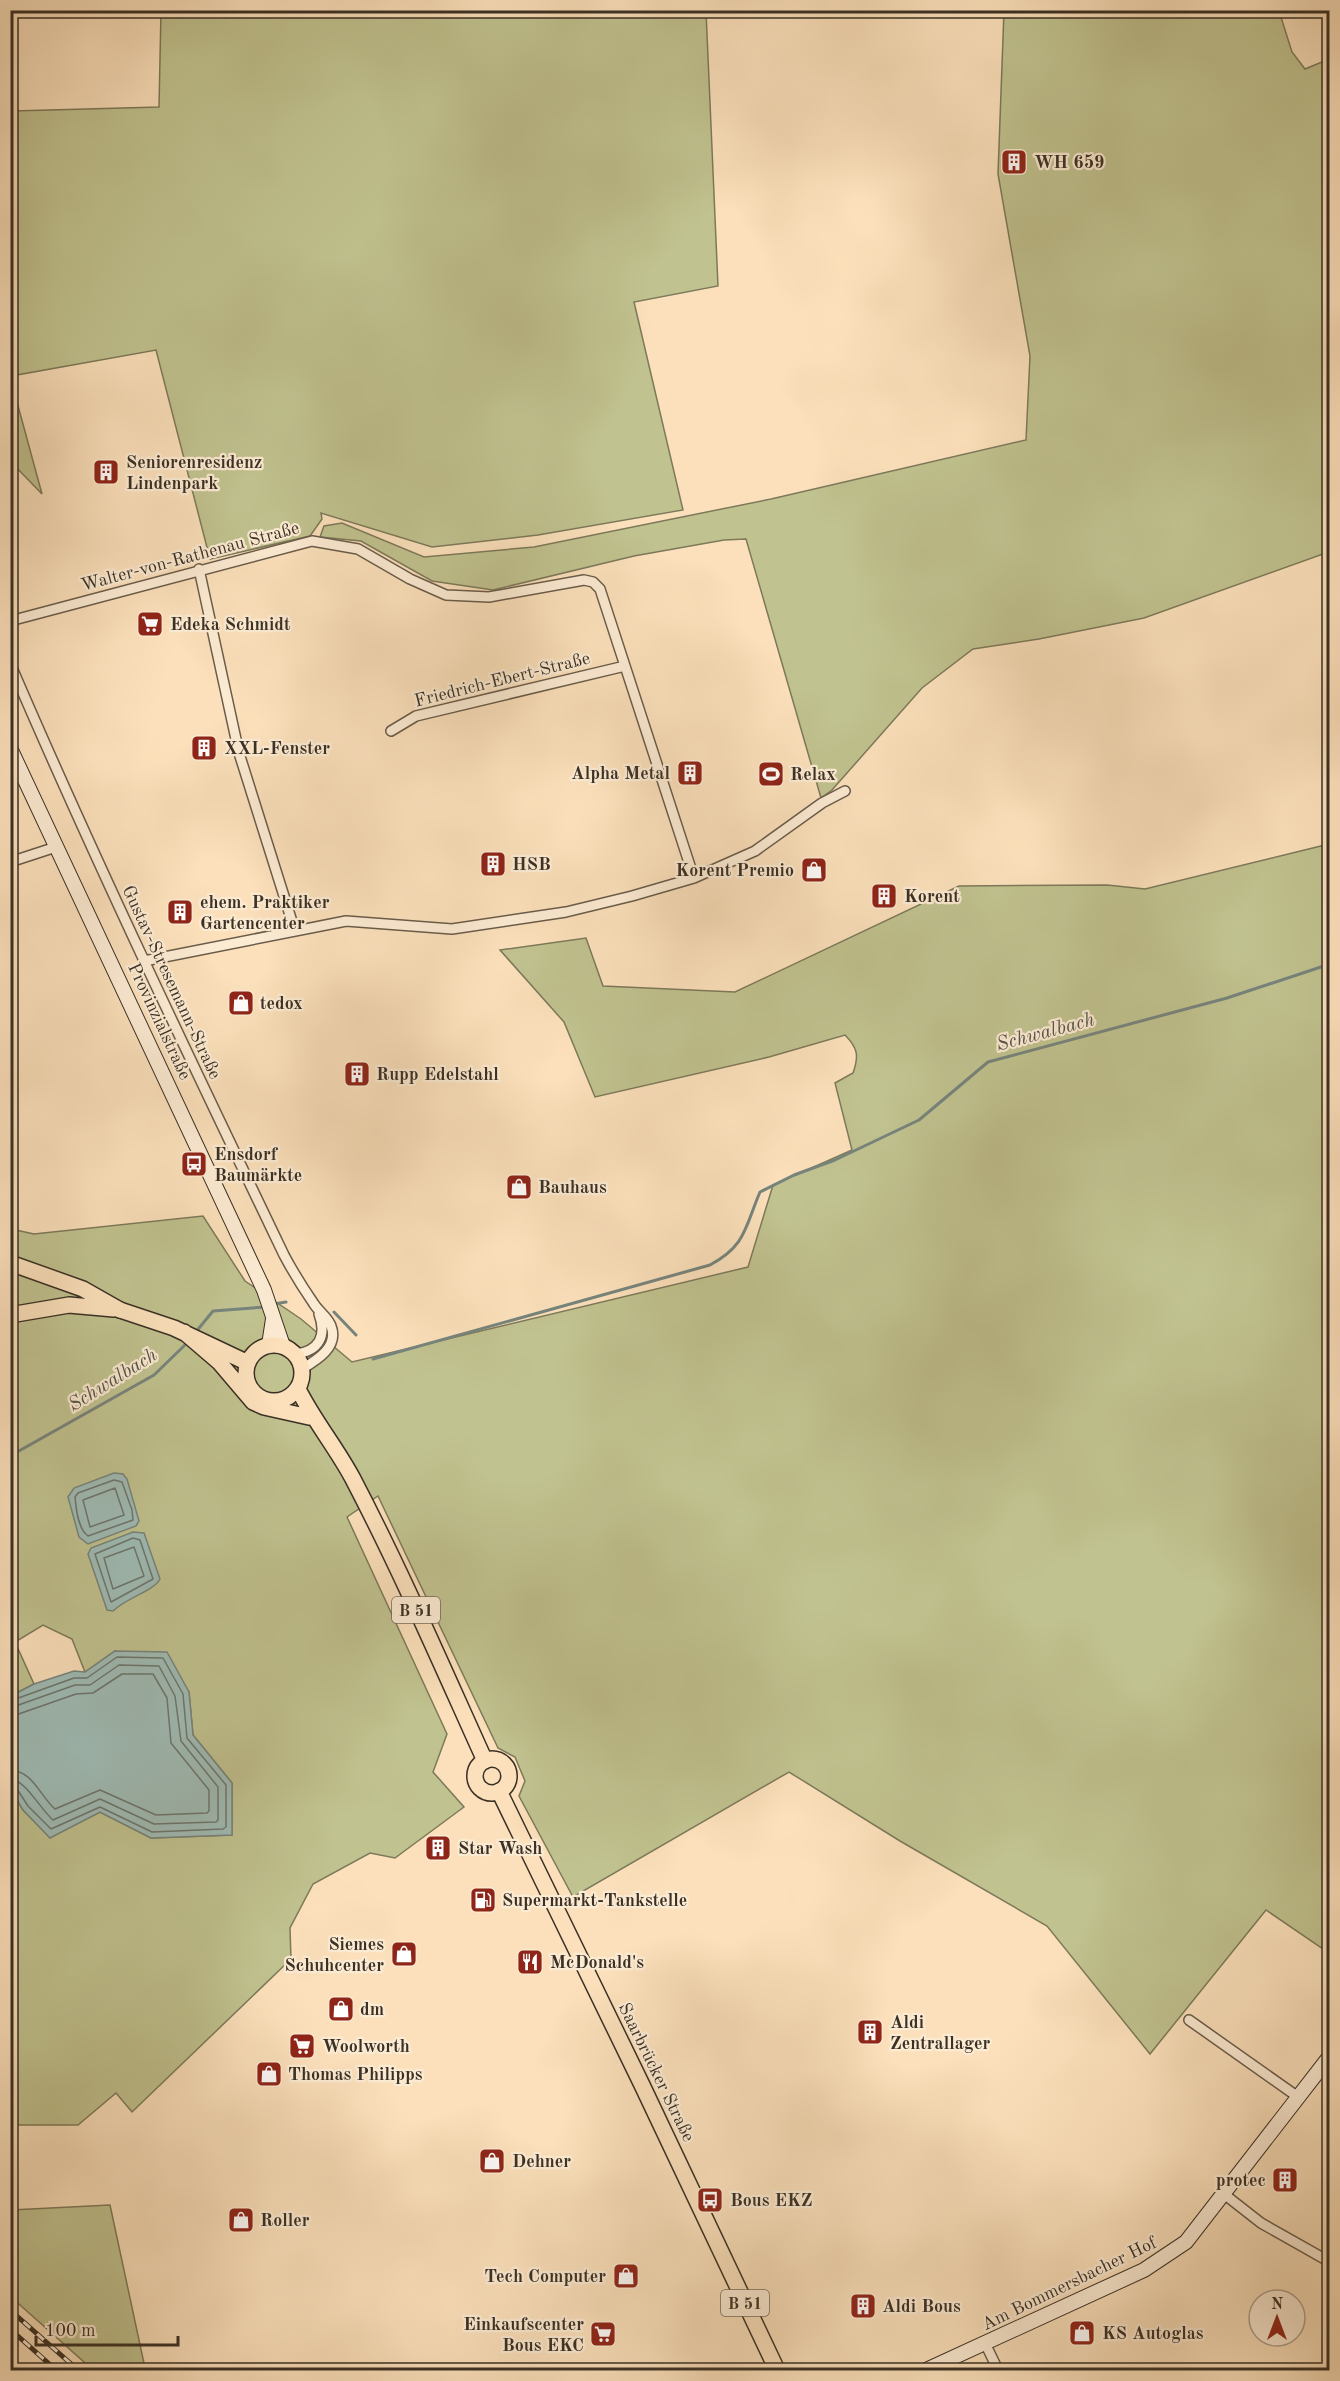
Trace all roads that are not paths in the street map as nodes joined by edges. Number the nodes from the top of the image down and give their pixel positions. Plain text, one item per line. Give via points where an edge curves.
1 (199, 569) junction
2 (10, 621) edge
3 (10, 663) edge
4 (625, 666) junction
5 (391, 731) dead end
6 (10, 748) edge
7 (845, 791) dead end
8 (56, 847) junction
9 (10, 862) edge
10 (694, 878) junction
11 (295, 932) junction
12 (144, 961) junction
13 (10, 1263) edge
14 (317, 1309) junction
15 (120, 1310) junction
16 (10, 1315) edge
17 (202, 1344) junction
18 (282, 1349) junction
19 (248, 1363) junction
20 (302, 1369) junction
21 (298, 1389) junction
22 (285, 1400) junction
23 (312, 1418) junction
24 (485, 1761) junction
25 (499, 1791) junction
26 (1190, 2020) dead end
27 (1329, 2056) edge
28 (1298, 2097) junction
29 (1224, 2194) junction
30 (1329, 2262) edge
31 (985, 2343) junction
32 (777, 2370) edge
33 (926, 2370) edge
34 (998, 2370) edge

1 - 2 street, Walter-von-Rathenau Straße
1 - 4 street, Walter-von-Rathenau Straße via 312,541 358,549 410,579 455,596 489,597 584,580 593,582 600,589
1 - 11 street via 239,753
3 - 12 street, Gustav-Stresemann-Straße
4 - 5 street, Friedrich-Ebert-Straße via 416,716
4 - 10 street, Walter-von-Rathenau Straße
6 - 8 main road, Provinzialstraße
7 - 10 street via 755,851
8 - 9 street
8 - 18 main road, Provinzialstraße via 264,1290
10 - 11 street via 566,912 452,929 346,921
11 - 12 street
12 - 14 street, Gustav-Stresemann-Straße via 284,1255
13 - 15 main road via 83,1289
14 - 18 street, Gustav-Stresemann-Straße via 322,1328 318,1346 307,1353
14 - 20 street, Gustav-Stresemann-Straße via 331,1326 332,1340 323,1356
15 - 16 main road via 69,1305
15 - 17 main road via 179,1330
17 - 19 main road
17 - 23 main road via 253,1402
18 - 19 main road via 260,1349
18 - 20 main road
19 - 22 main road, B 51 via 247,1381 258,1396
20 - 21 main road
21 - 22 main road
21 - 23 main road, B 51
22 - 23 main road, B 51
23 - 24 main road, B 51 via 339,1454 374,1521
24 - 25 main road via 500,1761 507,1769 508,1779
24 - 25 main road via 476,1771 477,1784 484,1791
25 - 32 main road, Saarbrücker Straße / B 51
26 - 28 street
27 - 28 main road, Am Bommersbacher Hof
28 - 29 main road, Am Bommersbacher Hof
29 - 30 street via 1261,2223
29 - 31 main road, Am Bommersbacher Hof via 1194,2233 1167,2257
31 - 33 main road, Am Bommersbacher Hof
31 - 34 street

